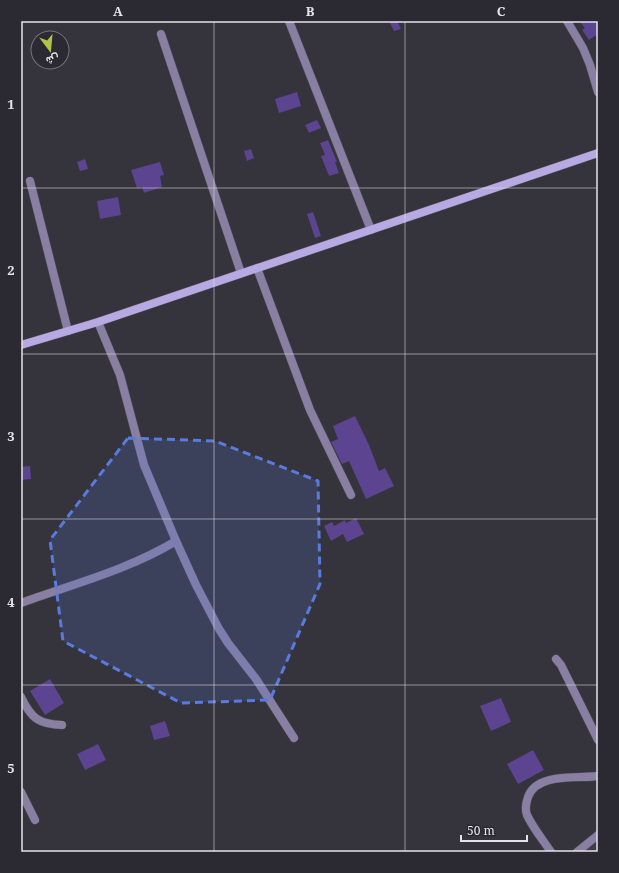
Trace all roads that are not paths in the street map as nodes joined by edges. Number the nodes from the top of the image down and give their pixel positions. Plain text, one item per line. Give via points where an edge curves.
1 (289, 21) edge
2 (567, 21) edge
3 (161, 34) dead end
4 (598, 92) edge
5 (598, 153) edge
6 (30, 181) dead end
7 (371, 230) junction
8 (257, 268) junction
9 (241, 273) junction
10 (98, 322) junction
11 (68, 331) junction
12 (21, 345) edge
13 (352, 495) dead end
14 (176, 541) junction
15 (21, 603) edge
16 (556, 659) dead end
17 (21, 697) edge
18 (62, 725) dead end
19 (294, 738) dead end
20 (598, 740) edge
21 (598, 776) edge
22 (21, 792) edge
23 (35, 820) dead end
24 (598, 835) edge
25 (551, 852) edge
26 (577, 852) edge

1 - 7 street
2 - 4 street via 583,48
3 - 9 street
5 - 7 street
6 - 11 street
7 - 8 street
8 - 9 street
8 - 13 street via 310,410
9 - 10 street
10 - 11 street
10 - 14 street via 120,375 144,465
11 - 12 street
14 - 15 street via 113,571
14 - 19 street via 219,629 256,679
16 - 20 street
17 - 18 street via 27,711 36,719 48,724
21 - 25 street via 555,778 538,786 530,794 527,814
22 - 23 street
24 - 26 street

